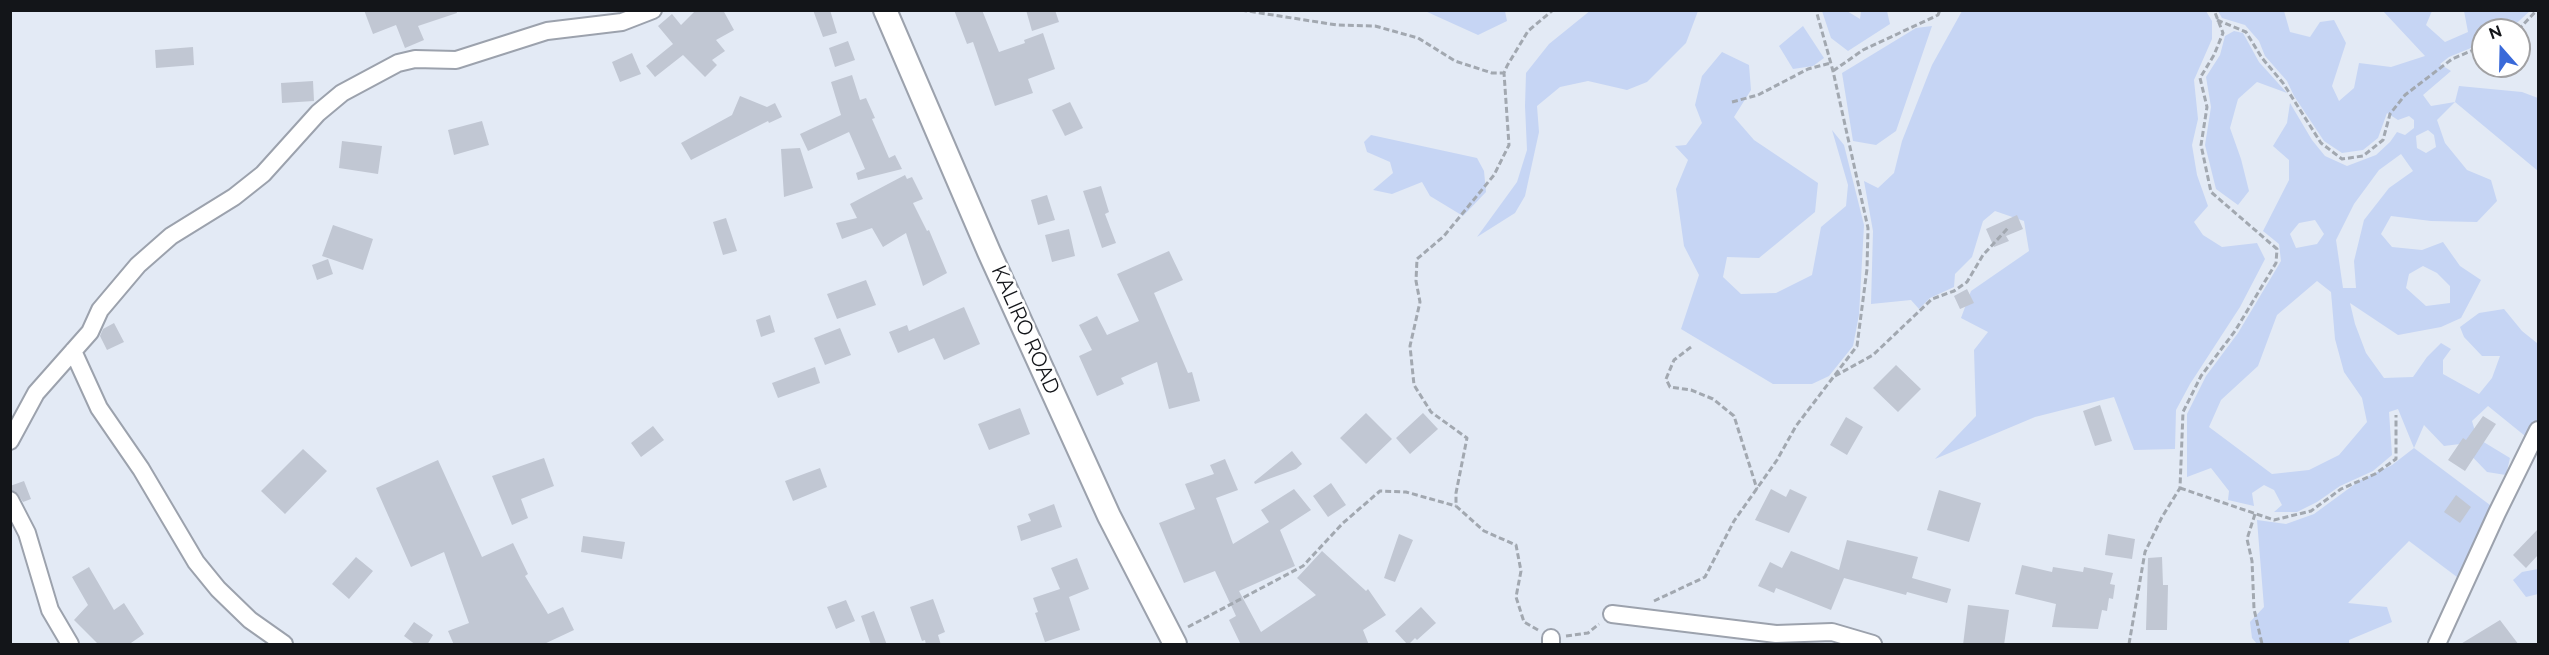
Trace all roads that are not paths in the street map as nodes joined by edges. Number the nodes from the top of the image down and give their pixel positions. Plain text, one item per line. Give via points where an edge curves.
1 (653, 10) edge
2 (885, 10) edge
3 (74, 351) junction
4 (2538, 429) edge
5 (10, 441) edge
6 (10, 500) edge
7 (1612, 614) road end
8 (1173, 641) edge
9 (70, 645) edge
10 (284, 645) edge
11 (1873, 645) edge
12 (2437, 645) edge

1 - 3 street via 622,22 547,31 456,60 415,59 398,63 342,93 318,113 263,174 171,236 138,265 100,310 90,332
2 - 8 main road, KALIRO ROAD via 1109,516
3 - 5 street via 36,393
3 - 10 street via 99,408 141,469 196,562 250,620
4 - 12 street
6 - 9 street via 27,533 50,610
7 - 11 street via 1776,634 1832,632

